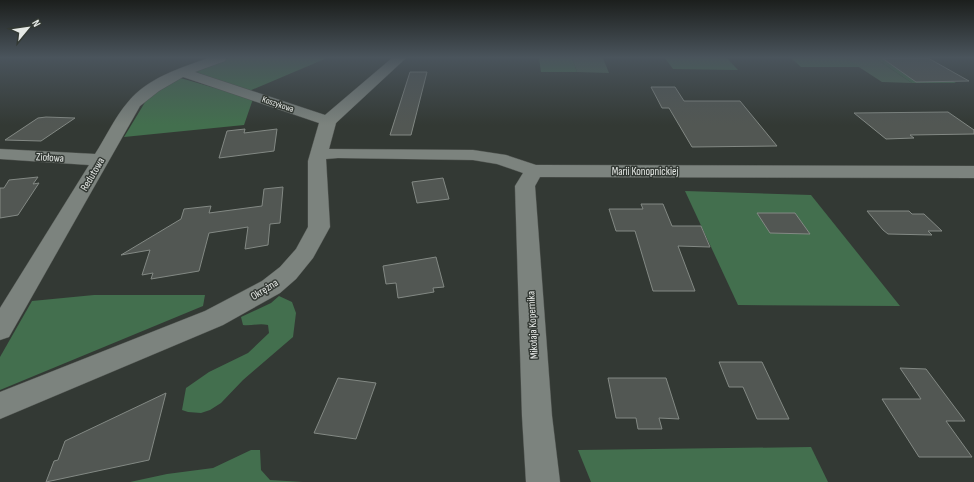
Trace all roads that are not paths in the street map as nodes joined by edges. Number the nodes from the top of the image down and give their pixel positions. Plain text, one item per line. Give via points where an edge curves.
1 (162, 80) edge
2 (207, 80) edge
3 (374, 80) edge
4 (328, 121) junction
5 (0, 154) edge
6 (318, 155) junction
7 (101, 160) junction
8 (534, 171) junction
9 (974, 172) edge
10 (0, 330) edge
11 (0, 406) edge
12 (543, 482) edge

1 - 7 street, Redutowa via 146,91 134,104
2 - 4 street, Koszykowa
3 - 4 street
4 - 6 street, Okrężna
5 - 7 street, Ziołowa
6 - 8 street, Marii Konopnickiej via 473,155 500,159
6 - 11 street, Okrężna via 319,227 305,254 271,287 214,318
7 - 10 street, Redutowa
8 - 9 street, Marii Konopnickiej
8 - 12 street, Mikołaja Kopernika via 525,186

